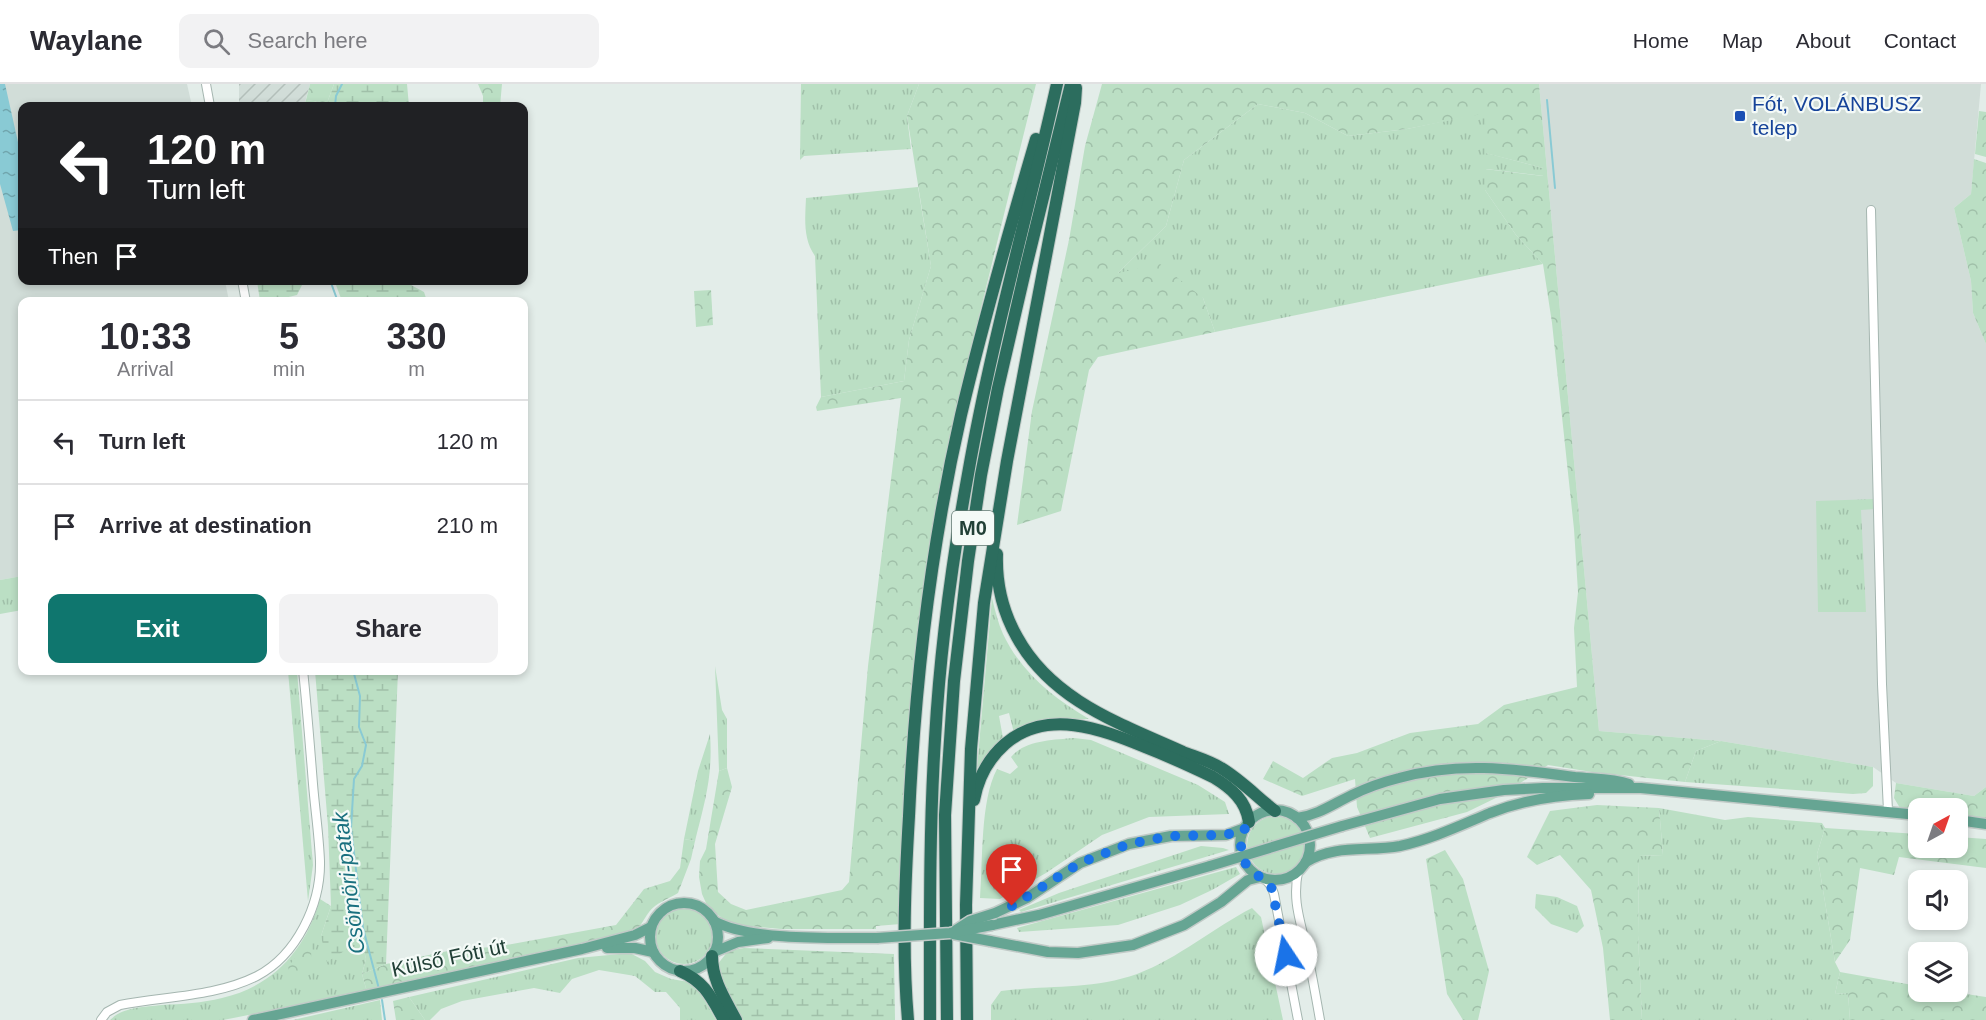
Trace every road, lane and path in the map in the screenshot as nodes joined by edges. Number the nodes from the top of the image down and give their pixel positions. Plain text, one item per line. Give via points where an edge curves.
1 (206, 84) edge
2 (1057, 84) edge
3 (1071, 84) edge
4 (1076, 84) edge
5 (209, 102) edge
6 (1053, 103) junction
7 (1871, 210) dead end
8 (996, 524) junction
9 (303, 675) edge
10 (1641, 788) junction
11 (1275, 810) junction
12 (1888, 811) junction
13 (1908, 813) edge
14 (1297, 818) junction
15 (968, 821) junction
16 (1968, 821) edge
17 (1986, 824) edge
18 (1247, 825) junction
19 (1306, 862) junction
20 (1298, 873) junction
21 (1262, 878) junction
22 (714, 921) junction
23 (651, 927) junction
24 (950, 933) junction
25 (781, 936) junction
26 (582, 949) junction
27 (653, 952) junction
28 (713, 954) junction
29 (680, 971) junction
30 (101, 1020) edge
31 (253, 1020) edge
32 (724, 1020) edge
33 (736, 1020) edge
34 (906, 1020) edge
35 (930, 1020) edge
36 (947, 1020) edge
37 (967, 1020) edge
38 (1298, 1020) edge
39 (1320, 1020) edge

1 - 5 street
2 - 6 highway, M0
3 - 36 highway, M0 via 998,387 968,561 954,681 945,815
4 - 8 highway
6 - 34 highway via 1038,133 989,304 961,416 940,527 920,669 910,787
6 - 35 highway, M0 via 992,355 953,566 935,738
7 - 12 street
8 - 11 highway via 996,567 1005,610 1024,650 1047,678 1082,705 1221,768
8 - 15 highway via 975,691
9 - 30 street via 320,863 315,898 299,935 274,965 250,979 211,992 120,1005
10 - 12 main road
10 - 14 main road via 1617,780 1521,769 1442,769 1398,778 1353,794 1317,814
10 - 19 main road via 1536,800 1401,846 1326,852
10 - 24 main road, bridge via 1525,788 1463,794 1416,804 1039,915
11 - 14 main road
11 - 18 main road via 1261,814
12 - 13 main road
14 - 19 main road via 1309,835
15 - 18 highway via 981,776 996,753 1017,736 1044,726 1078,724 1107,731 1229,786 1248,811
15 - 37 highway
16 - 17 main road
18 - 21 main road via 1240,846 1242,855
18 - 24 main road, bridge via 1226,835 1171,836 1129,844 1080,863 1027,898
19 - 20 main road
20 - 21 main road via 1282,880
20 - 39 street via 1294,890 1297,911
21 - 24 main road, bridge via 1248,880 1184,925 1133,945 1078,953 1048,952
21 - 38 street via 1274,894
22 - 23 main road via 702,908 682,902 663,909
22 - 25 main road via 724,927
22 - 28 main road via 718,942
23 - 26 main road, Külső Fóti út
23 - 27 main road via 649,940
24 - 25 main road, bridge via 877,938
25 - 28 main road via 738,942
26 - 27 main road, Külső Fóti út via 635,948
26 - 31 main road, Külső Fóti út
27 - 29 main road via 669,968
28 - 29 main road via 700,967
28 - 33 highway via 716,982
29 - 32 highway via 706,988

